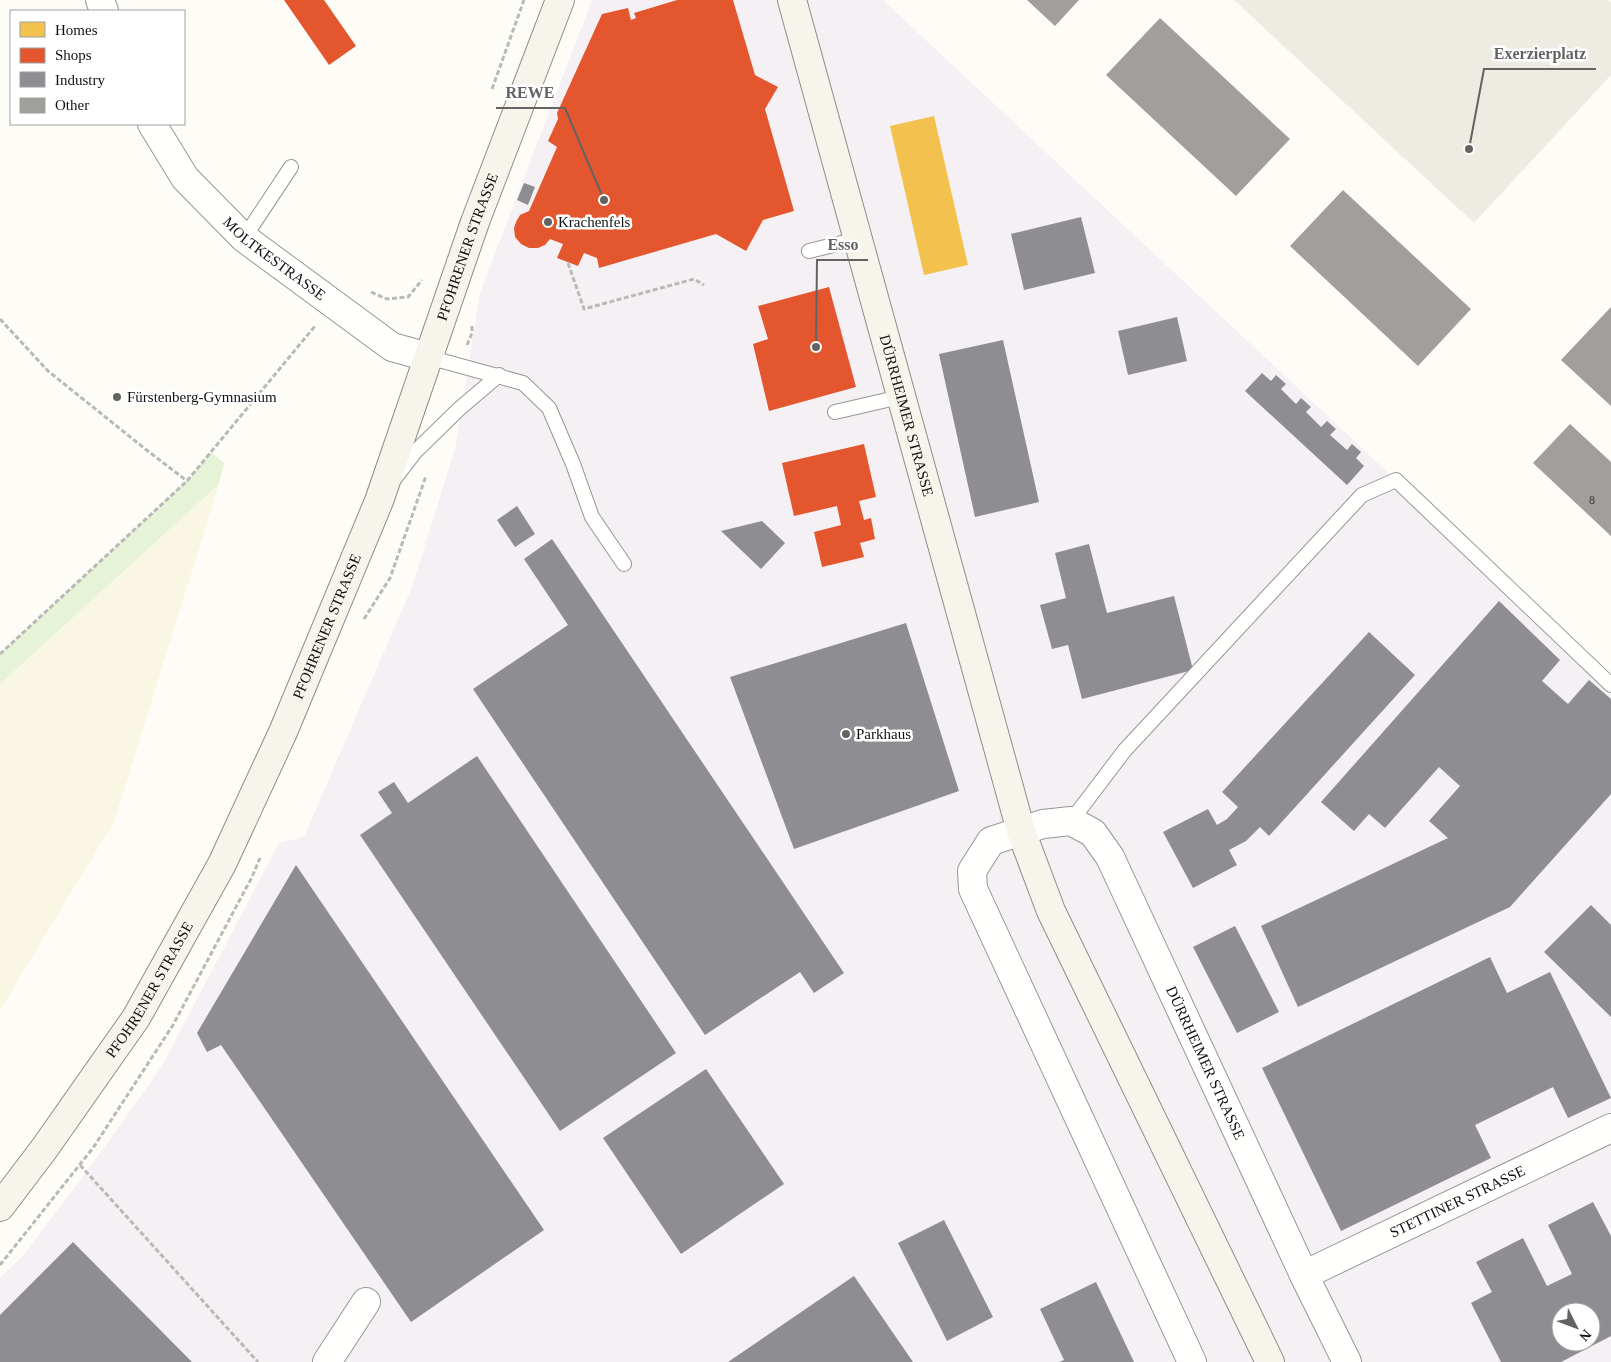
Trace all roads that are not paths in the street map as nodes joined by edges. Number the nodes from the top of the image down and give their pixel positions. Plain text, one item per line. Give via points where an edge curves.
1 (560, 0) edge
2 (792, 0) edge
3 (153, 125) edge
4 (291, 166) dead end
5 (244, 238) junction
6 (858, 239) junction
7 (809, 251) dead end
8 (428, 357) junction
9 (499, 375) junction
10 (900, 397) junction
11 (835, 412) dead end
12 (379, 501) junction
13 (624, 564) dead end
14 (1611, 685) edge
15 (1071, 822) junction
16 (1020, 831) junction
17 (1611, 1128) edge
18 (0, 1207) edge
19 (1304, 1275) junction
20 (366, 1302) dead end
21 (327, 1362) edge
22 (1192, 1362) edge
23 (1270, 1362) edge
24 (1347, 1362) edge

1 - 8 main road, PFOHRENER STRASSE via 475,222
2 - 6 main road, DÜRRHEIMER STRASSE
3 - 5 street, MOLTKESTRASSE via 185,178
4 - 5 lane
5 - 8 street, MOLTKESTRASSE via 392,347
6 - 7 lane
6 - 10 main road, DÜRRHEIMER STRASSE
8 - 9 lane
8 - 12 main road, PFOHRENER STRASSE
9 - 12 lane via 415,452
9 - 13 lane via 523,383 549,408 592,517
10 - 11 lane
10 - 16 main road, DÜRRHEIMER STRASSE
12 - 18 main road, PFOHRENER STRASSE via 283,732 222,864 136,1018
14 - 15 lane via 1396,480 1362,495 1125,750
15 - 16 street via 1043,824
15 - 19 street, DÜRRHEIMER STRASSE via 1093,834 1110,858
16 - 22 street via 991,841 972,871 973,889
16 - 23 main road, DÜRRHEIMER STRASSE via 1050,911
17 - 19 street, STETTINER STRASSE
19 - 24 street, DÜRRHEIMER STRASSE
20 - 21 street

